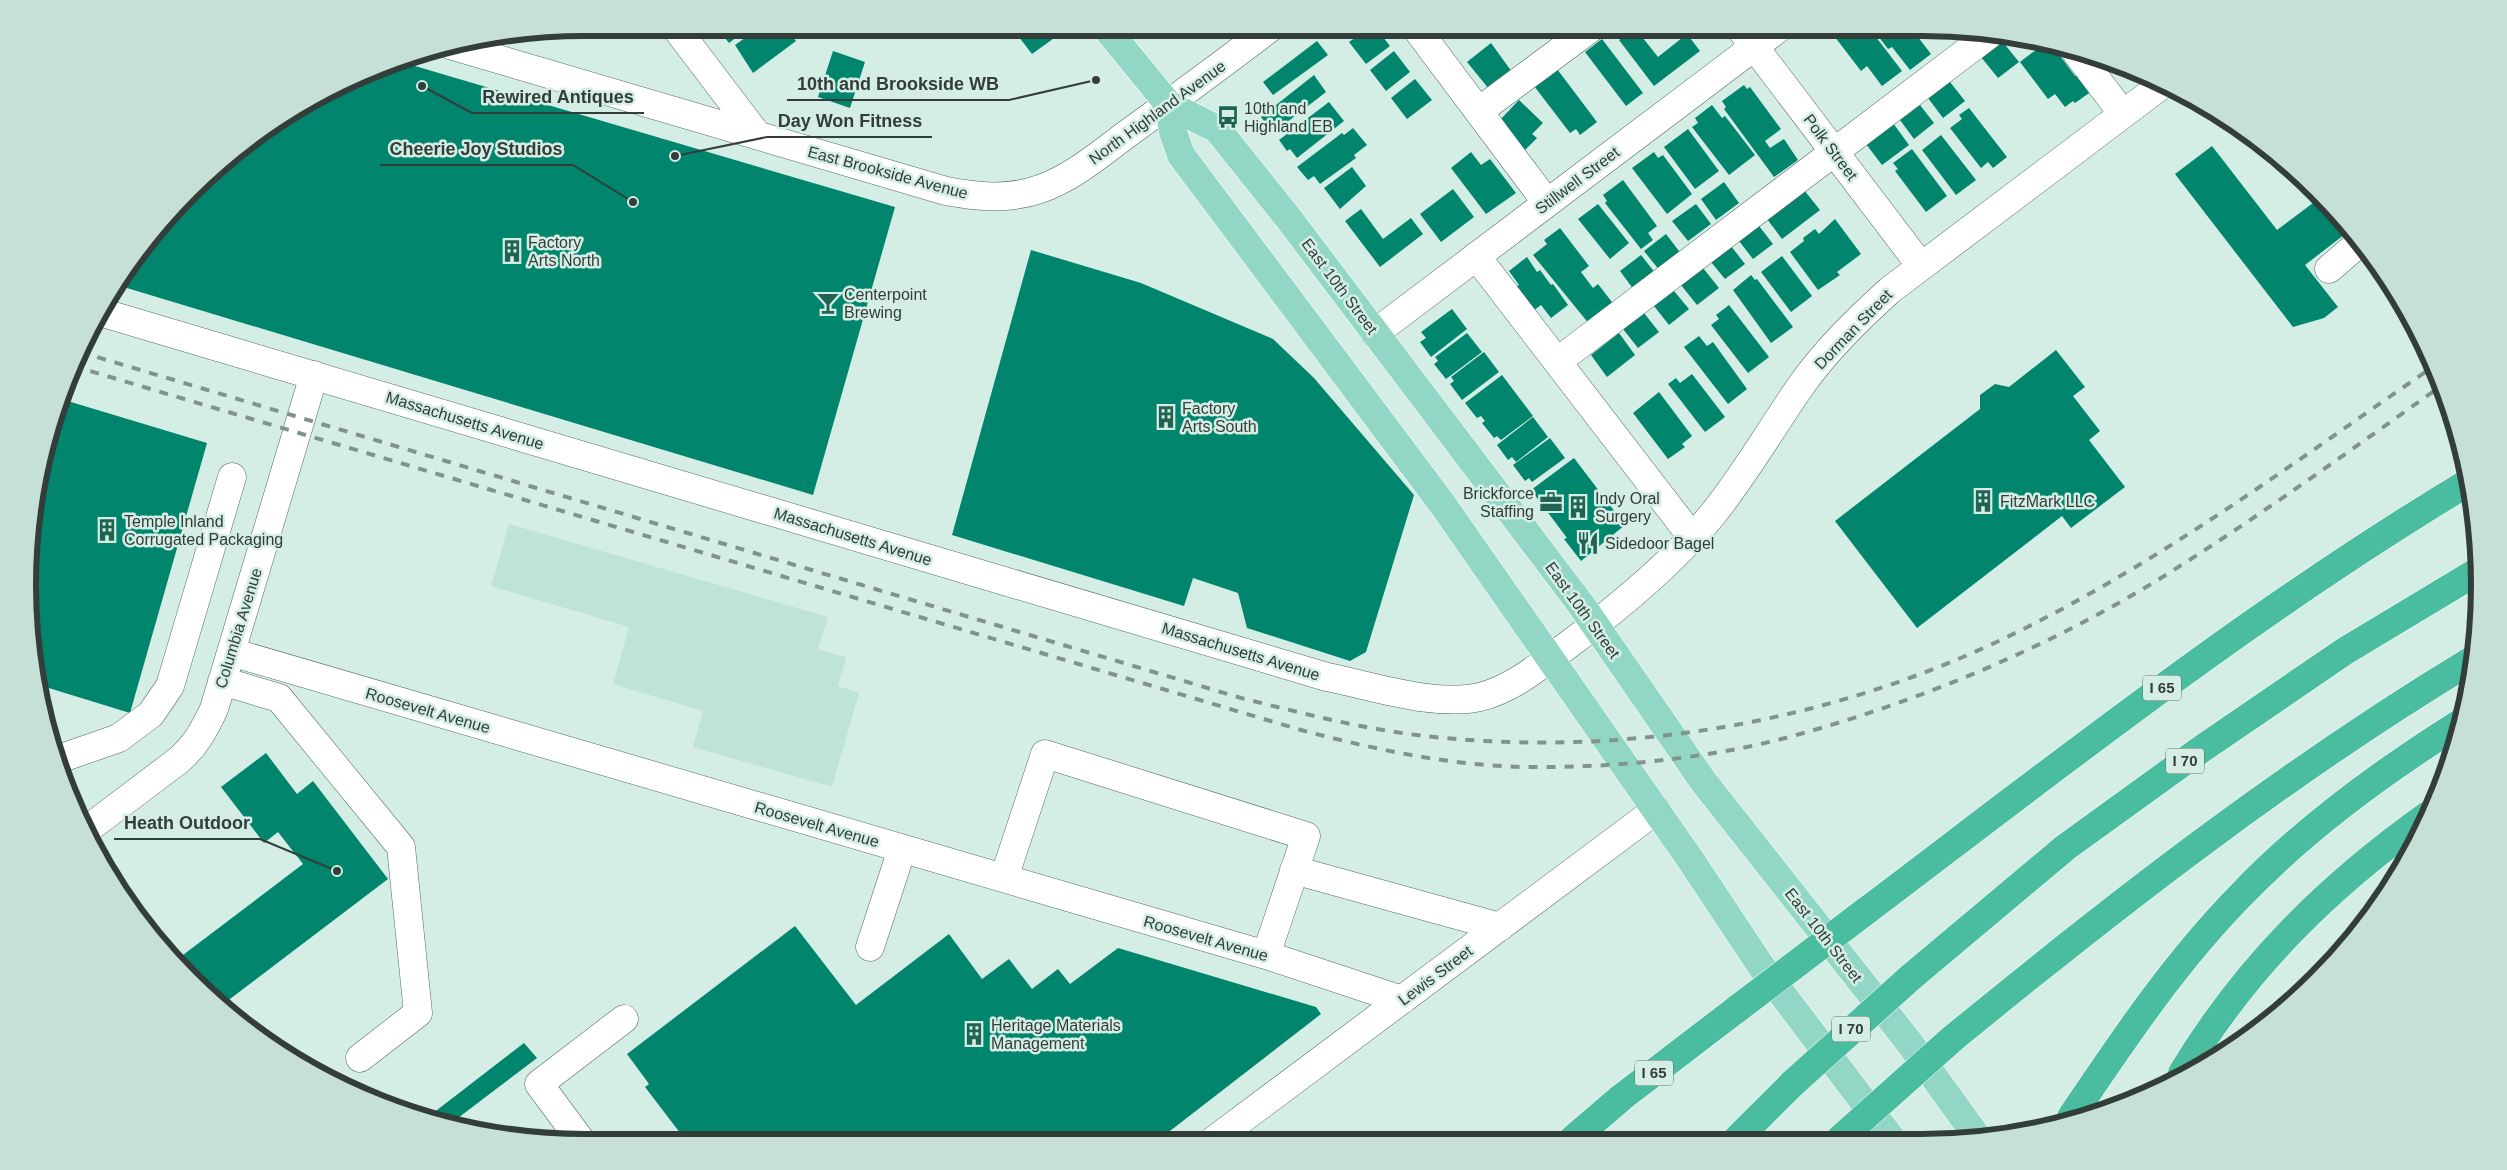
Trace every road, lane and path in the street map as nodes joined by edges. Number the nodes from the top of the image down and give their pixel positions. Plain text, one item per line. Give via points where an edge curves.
1 (682, 36) edge
2 (1113, 36) edge
3 (1260, 36) edge
4 (1422, 36) edge
5 (1580, 36) edge
6 (1747, 37) edge
7 (1982, 40) edge
8 (466, 50) edge
9 (2082, 60) edge
10 (2156, 89) edge
11 (1169, 105) junction
12 (1478, 111) junction
13 (2123, 114) junction
14 (758, 136) junction
15 (1834, 152) junction
16 (1040, 189) joint
17 (1547, 203) junction
18 (2354, 247) edge
19 (1476, 256) junction
20 (1921, 266) junction
21 (2329, 269) dead end
22 (108, 314) edge
23 (1375, 333) junction
24 (1558, 361) junction
25 (314, 375) junction
26 (232, 477) dead end
27 (2461, 487) edge
28 (1692, 537) junction
29 (2471, 575) edge
30 (1595, 625) junction
31 (231, 652) junction
32 (1550, 658) junction
33 (2465, 665) edge
34 (222, 681) junction
35 (2452, 728) edge
36 (64, 757) edge
37 (1656, 810) junction
38 (2416, 825) edge
39 (92, 826) edge
40 (902, 849) junction
41 (1294, 870) junction
42 (1004, 878) junction
43 (1500, 926) junction
44 (870, 947) dead end
45 (1266, 955) junction
46 (1402, 1000) junction
47 (624, 1019) dead end
48 (360, 1058) dead end
49 (2188, 1065) edge
50 (2075, 1112) edge
51 (1973, 1131) edge
52 (576, 1134) edge
53 (1222, 1134) edge
54 (1579, 1134) edge
55 (1742, 1134) edge
56 (1846, 1134) edge
57 (1888, 1134) edge

1 - 14 street
2 - 11 main road, East 10th Street
3 - 11 street, North Highland Avenue
4 - 12 street
5 - 12 street
6 - 15 street, Polk Street
6 - 17 street, Stillwell Street
7 - 15 street
8 - 14 street, East Brookside Avenue
9 - 13 street
10 - 13 street, Dorman Street
11 - 16 street, North Highland Avenue via 1080,168
11 - 23 main road, East 10th Street via 1218,129
11 - 32 main road via 1180,155 1443,505
12 - 17 street
13 - 20 street, Dorman Street
14 - 16 street, East Brookside Avenue via 946,191 1000,197
15 - 20 street, Polk Street
15 - 24 street
17 - 19 street, Stillwell Street
18 - 21 street
19 - 23 street, Stillwell Street
19 - 24 street
20 - 28 street, Dorman Street via 1890,290 1832,346 1800,387 1725,498
22 - 25 street, Massachusetts Avenue
23 - 30 main road, East 10th Street
24 - 28 street
25 - 31 street, Columbia Avenue
25 - 32 street, Massachusetts Avenue via 1327,677 1409,694 1461,699 1480,697 1502,689
26 - 36 street via 170,686 151,714 119,738
27 - 54 highway, I 65, bridge via 2330,568 2171,681 1622,1097
28 - 30 street, Dorman Street
29 - 55 highway, I 70, bridge via 2344,650 2066,847 1911,977 1793,1083
30 - 32 street, Massachusetts Avenue
30 - 51 main road, East 10th Street via 1692,766 1908,1041
31 - 34 street, Columbia Avenue
31 - 40 street, Roosevelt Avenue
32 - 37 main road
33 - 56 highway, bridge via 2238,815 2084,932 1952,1039
34 - 39 street, Columbia Avenue via 210,719 191,748
34 - 48 street via 279,698 401,847 418,1013
35 - 50 highway via 2366,786 2241,894 2151,1002
37 - 43 street, Lewis Street
37 - 57 main road via 1761,966
38 - 49 highway via 2340,883 2291,929 2225,1008
40 - 42 street, Roosevelt Avenue
40 - 44 street
41 - 42 street via 1306,836 1045,754
41 - 43 street
41 - 45 street
42 - 45 street, Roosevelt Avenue
43 - 46 street, Lewis Street
45 - 46 street, Roosevelt Avenue
46 - 53 street, Lewis Street
47 - 52 street via 539,1084

